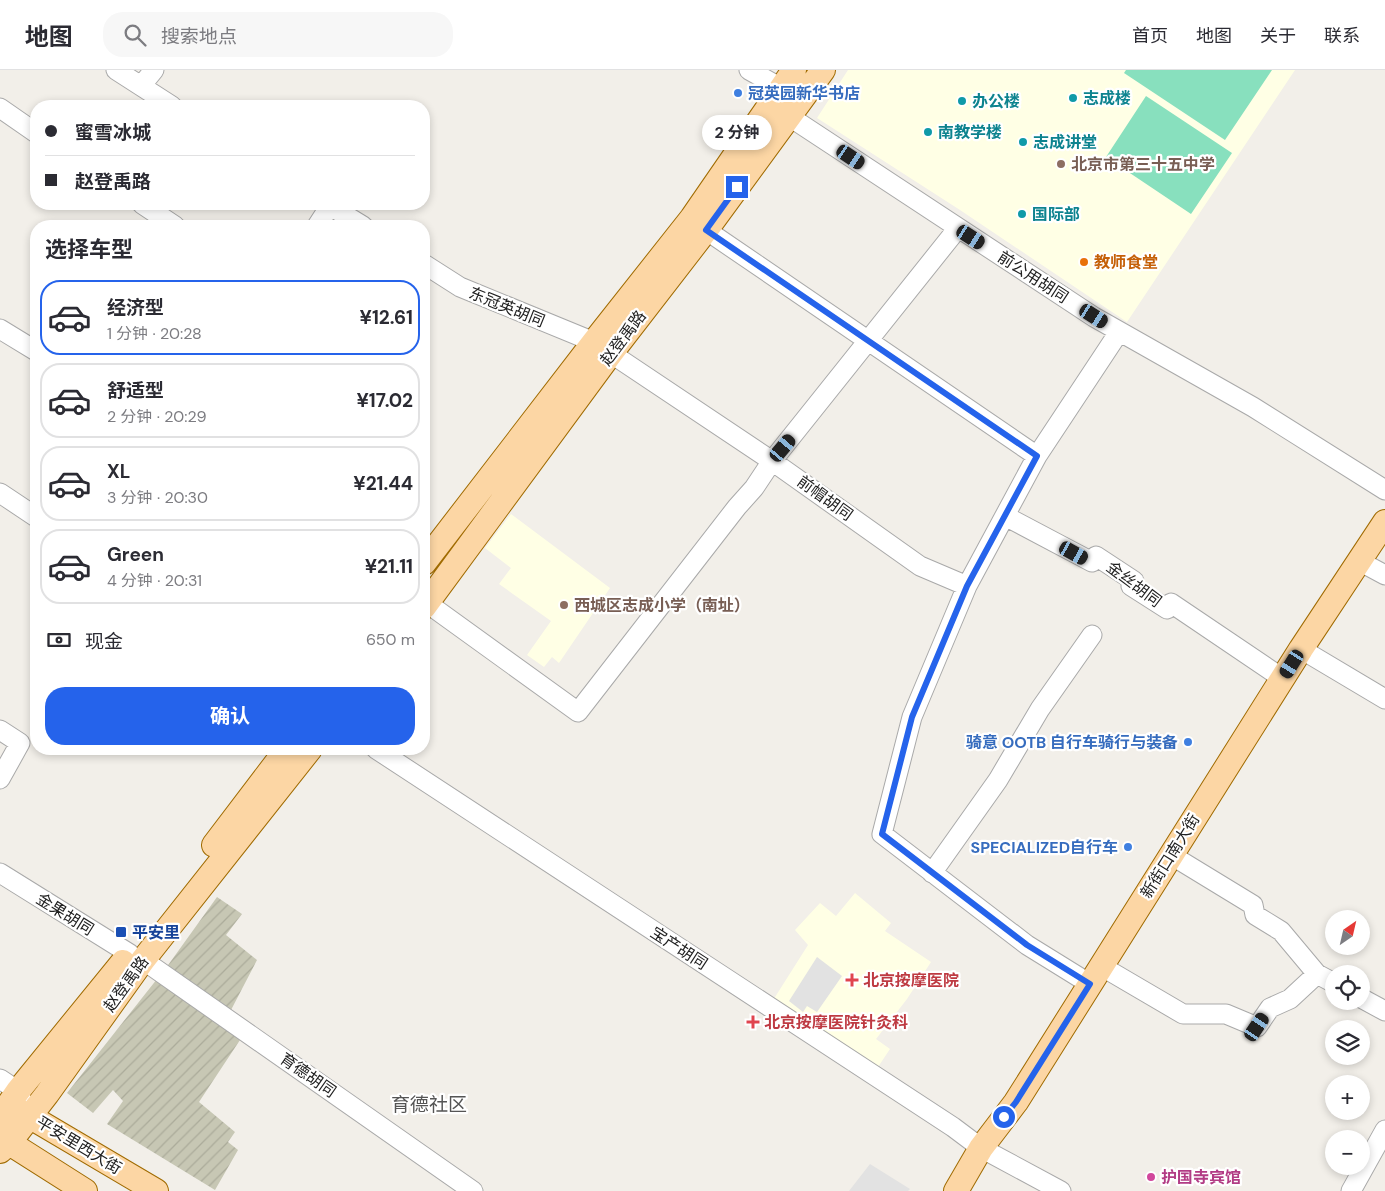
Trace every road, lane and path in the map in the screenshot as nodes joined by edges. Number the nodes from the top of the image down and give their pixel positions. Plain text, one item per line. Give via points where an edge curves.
1 (116, 70) edge
2 (154, 70) edge
3 (749, 70) edge
4 (823, 70) edge
5 (788, 79) edge
6 (141, 86) junction
7 (163, 100) edge
8 (0, 108) edge
9 (790, 117) junction
10 (30, 129) edge
11 (151, 210) edge
12 (336, 210) edge
13 (166, 220) edge
14 (353, 220) edge
15 (958, 228) junction
16 (706, 230) junction
17 (430, 268) edge
18 (0, 329) edge
19 (1119, 332) junction
20 (868, 341) junction
21 (30, 347) edge
22 (603, 348) junction
23 (1037, 456) junction
24 (772, 460) junction
25 (1385, 490) edge
26 (0, 493) edge
27 (30, 514) edge
28 (1005, 516) junction
29 (1385, 522) edge
30 (430, 556) edge
31 (1359, 561) junction
32 (1385, 576) edge
33 (967, 586) junction
34 (430, 599) edge
35 (430, 608) edge
36 (1092, 635) dead end
37 (1301, 648) junction
38 (1282, 678) junction
39 (1385, 699) edge
40 (0, 730) edge
41 (283, 755) edge
42 (305, 755) edge
43 (385, 755) edge
44 (0, 779) edge
45 (1171, 854) junction
46 (0, 873) edge
47 (932, 873) junction
48 (136, 957) junction
49 (1317, 974) junction
50 (1096, 975) junction
51 (1325, 978) edge
52 (1370, 1003) edge
53 (1385, 1011) edge
54 (9, 1102) edge
55 (1385, 1130) edge
56 (3, 1144) edge
57 (981, 1148) junction
58 (85, 1191) edge
59 (156, 1191) edge
60 (473, 1191) edge
61 (956, 1191) edge
62 (1061, 1191) edge
63 (1352, 1191) edge

1 - 6 street
2 - 6 street
3 - 5 street
4 - 9 main road, 赵登禹路
5 - 22 main road, 赵登禹路
6 - 7 street
8 - 10 street
9 - 15 street, 前公用胡同
9 - 16 main road, 赵登禹路
11 - 13 street
12 - 14 street
15 - 19 street, 前公用胡同
15 - 20 street
16 - 20 street
16 - 22 main road, 赵登禹路
17 - 22 street, 东冠英胡同 via 460,287
18 - 21 street
19 - 23 street
19 - 25 street, 前公用胡同 via 1253,407
20 - 23 street
20 - 24 street
22 - 24 street, 前帽胡同
22 - 30 main road, 赵登禹路
22 - 34 main road, 赵登禹路
23 - 28 street
24 - 33 street, 前帽胡同 via 920,566
24 - 35 street via 754,488 578,712
26 - 27 street
28 - 33 street
28 - 38 street, 金丝胡同 via 1092,562 1096,556 1134,581 1131,586 1168,609 1171,603
29 - 31 main road, 新街口南大街
31 - 32 street
31 - 37 main road, 新街口南大街
33 - 47 street via 912,717 882,834
36 - 47 street via 1040,709 998,780
37 - 38 main road, 新街口南大街
37 - 39 street
38 - 45 main road, 新街口南大街
40 - 44 street via 20,743
41 - 48 main road, 赵登禹路
42 - 48 main road, 赵登禹路
43 - 57 street, 宝产胡同
45 - 49 street via 1254,905 1255,915 1281,931
45 - 50 main road, 新街口南大街
46 - 48 street, 金果胡同
47 - 50 street via 1027,945
48 - 54 main road, 赵登禹路 via 47,1094
48 - 60 street, 育德胡同
49 - 50 street via 1290,999 1270,1008 1257,1027 1226,1014 1183,1014
49 - 51 street
50 - 57 main road, 新街口南大街 via 1016,1102
52 - 53 street
54 - 56 main road, 赵登禹路
54 - 59 main road, 平安里西大街
55 - 63 street
56 - 58 main road
57 - 61 main road, 新街口南大街
57 - 62 street, 宝产胡同

